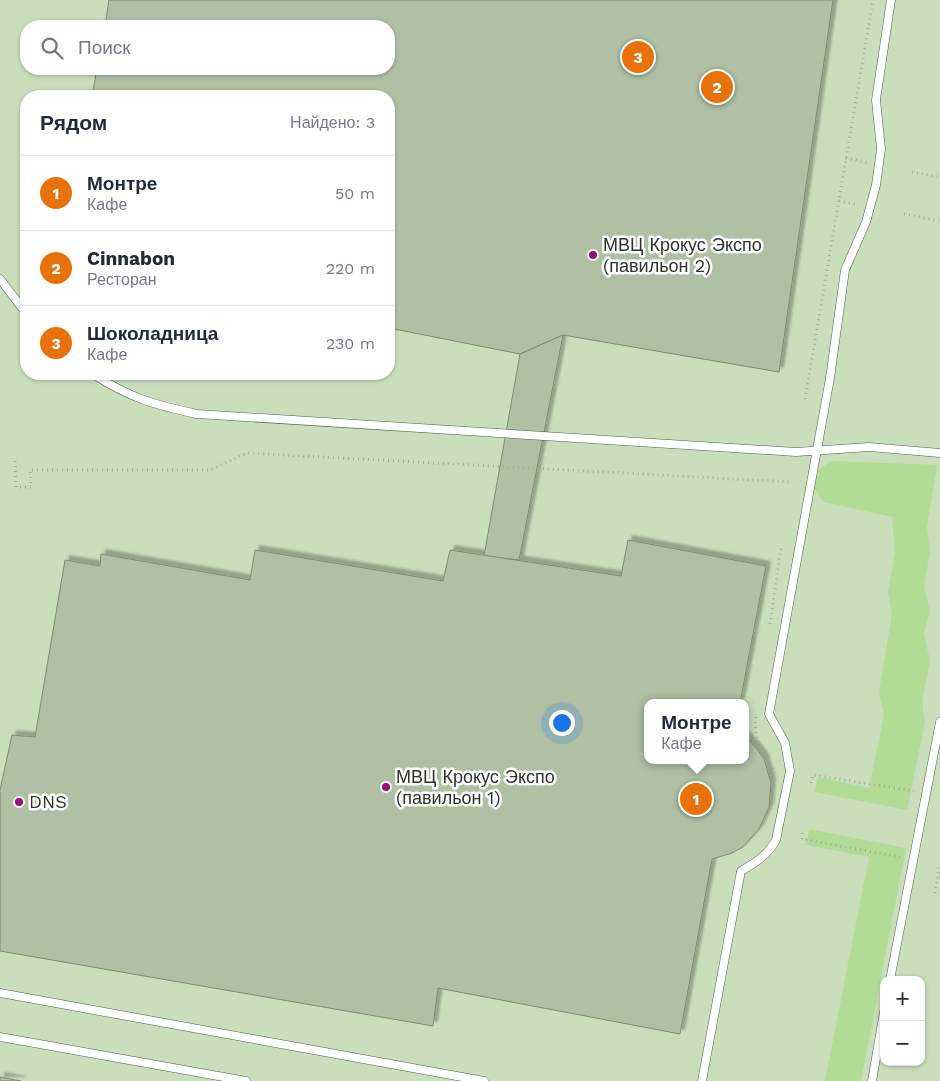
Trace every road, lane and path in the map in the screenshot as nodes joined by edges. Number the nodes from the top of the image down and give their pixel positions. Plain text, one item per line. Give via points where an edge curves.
1 (873, 0) edge
2 (891, 0) edge
3 (846, 158) junction
4 (870, 163) dead end
5 (912, 172) dead end
6 (940, 177) edge
7 (839, 201) junction
8 (863, 206) dead end
9 (904, 214) dead end
10 (940, 221) edge
11 (0, 279) edge
12 (20, 305) edge
13 (102, 380) edge
14 (805, 399) dead end
15 (815, 451) junction
16 (940, 453) edge
17 (15, 461) dead end
18 (791, 482) dead end
19 (781, 547) dead end
20 (768, 634) dead end
21 (757, 711) dead end
22 (940, 722) edge
23 (777, 778) dead end
24 (812, 783) dead end
25 (914, 791) dead end
26 (803, 832) dead end
27 (900, 857) dead end
28 (940, 867) edge
29 (936, 893) dead end
30 (891, 976) edge
31 (0, 993) edge
32 (882, 1021) edge
33 (0, 1037) edge
34 (246, 1081) edge
35 (484, 1081) edge
36 (702, 1081) edge
37 (872, 1081) edge

1 - 3 path
2 - 15 lane via 876,100 881,149 876,185 866,222 845,270 830,378
3 - 4 path
3 - 7 path
5 - 6 path
7 - 8 path
7 - 14 path
9 - 10 path
11 - 12 lane
13 - 15 lane via 118,391 156,405 197,414
15 - 16 lane via 869,448
15 - 36 lane via 769,714 785,743 790,780 772,848 741,871
17 - 18 path via 16,487 31,486 30,470 210,470 247,453
19 - 20 path
21 - 23 path via 756,735
22 - 30 lane
24 - 25 path via 813,775
26 - 27 path via 802,839
28 - 29 path
31 - 35 lane
32 - 37 lane
33 - 34 lane

